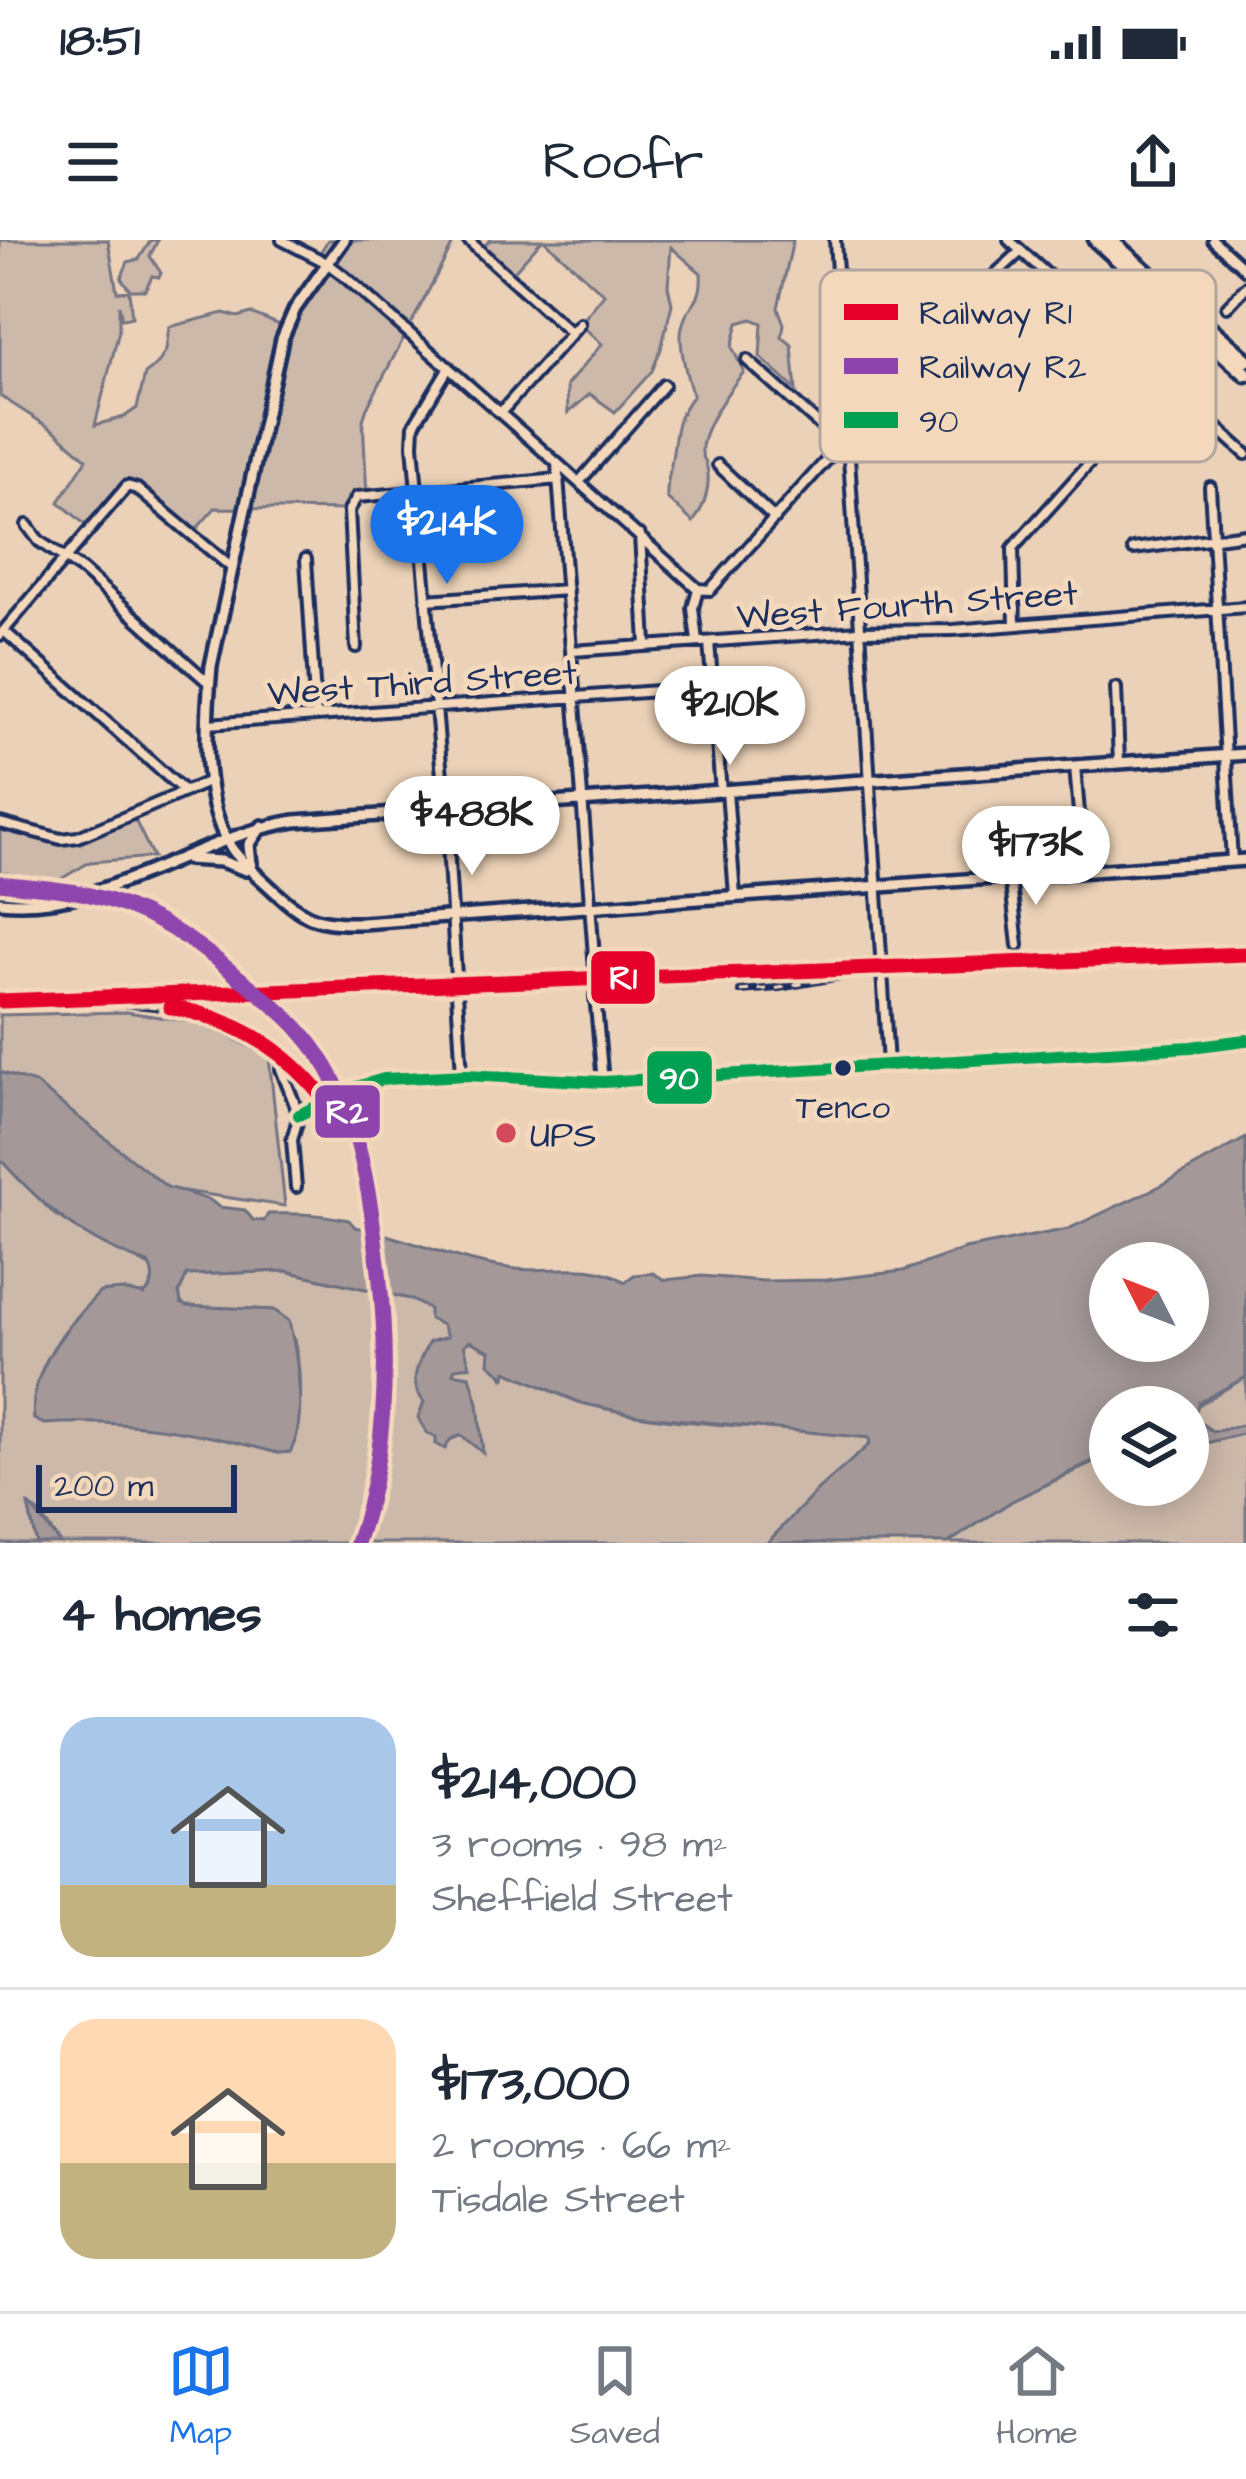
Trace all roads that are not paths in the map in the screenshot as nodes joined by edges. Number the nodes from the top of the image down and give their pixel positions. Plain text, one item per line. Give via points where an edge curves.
1 (282, 240) edge
2 (344, 240) edge
3 (468, 240) edge
4 (835, 240) edge
5 (1009, 240) edge
6 (1096, 240) edge
7 (1110, 240) edge
8 (1214, 240) edge
9 (1021, 246) edge
10 (327, 263) junction
11 (836, 270) edge
12 (997, 270) edge
13 (1046, 270) edge
14 (1130, 270) edge
15 (1144, 270) edge
16 (1246, 270) edge
17 (1246, 287) edge
18 (1228, 307) dead end
19 (580, 324) dead end
20 (572, 333) junction
21 (1216, 334) edge
22 (1216, 347) edge
23 (747, 360) dead end
24 (1246, 360) edge
25 (449, 367) junction
26 (1246, 374) edge
27 (664, 385) dead end
28 (501, 412) junction
29 (820, 424) edge
30 (1216, 427) edge
31 (1246, 454) edge
32 (830, 462) edge
33 (846, 462) edge
34 (1090, 462) edge
35 (557, 464) junction
36 (718, 465) dead end
37 (559, 479) junction
38 (580, 482) junction
39 (1210, 487) dead end
40 (417, 491) junction
41 (775, 519) junction
42 (27, 526) dead end
43 (1246, 534) edge
44 (640, 536) junction
45 (1213, 541) junction
46 (1133, 549) dead end
47 (64, 559) junction
48 (306, 559) dead end
49 (232, 568) junction
50 (698, 589) junction
51 (567, 590) junction
52 (426, 600) junction
53 (1246, 607) edge
54 (1217, 609) junction
55 (1016, 625) junction
56 (860, 631) junction
57 (2, 633) edge
58 (697, 641) junction
59 (709, 642) junction
60 (646, 644) junction
61 (356, 647) dead end
62 (571, 652) junction
63 (209, 683) junction
64 (712, 687) junction
65 (1116, 688) dead end
66 (573, 697) junction
67 (435, 707) junction
68 (316, 716) junction
69 (208, 724) junction
70 (1246, 754) edge
71 (1225, 755) junction
72 (1120, 763) junction
73 (1075, 766) junction
74 (212, 780) junction
75 (868, 781) junction
76 (184, 791) junction
77 (724, 791) junction
78 (584, 801) junction
79 (443, 810) junction
80 (0, 823) edge
81 (262, 826) junction
82 (226, 840) junction
83 (183, 859) junction
84 (1246, 860) edge
85 (1232, 861) junction
86 (1084, 871) junction
87 (257, 874) junction
88 (1010, 876) junction
89 (876, 886) junction
90 (735, 896) junction
91 (0, 902) edge
92 (590, 907) junction
93 (452, 917) junction
94 (1018, 945) dead end
95 (595, 970) dead end
96 (595, 995) dead end
97 (1246, 1040) edge
98 (888, 1064) junction
99 (281, 1069) dead end
100 (462, 1075) junction
101 (603, 1082) junction
102 (299, 1114) junction
103 (296, 1187) dead end

1 - 10 street
2 - 10 main road
3 - 20 street
4 - 11 street
5 - 9 street
6 - 14 highway
7 - 15 highway
8 - 16 street
9 - 12 street
9 - 13 street
10 - 25 street
10 - 49 main road via 282,339
17 - 18 street
19 - 20 street
20 - 28 street
21 - 24 highway
22 - 26 highway
23 - 29 street
25 - 28 street
25 - 40 street via 414,425
27 - 38 street
28 - 35 street
30 - 31 street
32 - 41 street
33 - 56 street
34 - 55 street via 1013,548
35 - 37 street
35 - 38 street
36 - 41 street
37 - 40 street
37 - 51 street
38 - 44 street
39 - 45 street
40 - 52 street
40 - 61 street via 357,497 349,510
41 - 50 street via 710,590
42 - 47 street
43 - 45 street
44 - 50 street
44 - 60 street
45 - 46 street
45 - 54 street
47 - 49 street via 130,487
47 - 57 street
47 - 63 street
48 - 68 street
49 - 63 main road
50 - 58 street
51 - 52 street
51 - 62 street
52 - 67 street
53 - 54 street, West Fourth Street
54 - 55 street, West Fourth Street
54 - 71 street
55 - 56 street, West Fourth Street
56 - 59 street, West Fourth Street
56 - 75 street
57 - 76 street
58 - 59 street, West Fourth Street
58 - 60 street, West Fourth Street
59 - 64 street
60 - 62 street, West Fourth Street
62 - 66 street
63 - 69 main road
64 - 66 street, West Third Street
64 - 77 street
65 - 72 street
66 - 67 street, West Third Street
66 - 78 street
67 - 68 street, West Third Street
67 - 79 street
68 - 69 street, West Third Street
69 - 74 main road
70 - 71 main road
71 - 72 main road
71 - 85 street
72 - 73 main road
73 - 75 main road
73 - 86 street
74 - 76 street
74 - 82 main road
75 - 77 main road
75 - 89 street
76 - 80 street via 78,837
77 - 78 main road
77 - 90 street
78 - 79 main road
78 - 92 street
79 - 81 main road
79 - 93 street
81 - 82 main road
81 - 87 main road via 248,853
82 - 83 main road
82 - 87 main road
83 - 87 main road
83 - 91 main road via 89,894
84 - 85 main road
85 - 86 main road
86 - 88 main road
87 - 93 main road via 290,906 326,924
88 - 89 main road
88 - 94 street
89 - 90 main road
89 - 98 street
90 - 92 main road
92 - 93 main road
92 - 95 street
93 - 100 street
96 - 101 street
97 - 98 street
98 - 101 street
99 - 102 street
100 - 101 street
100 - 102 street via 384,1079
102 - 103 street

